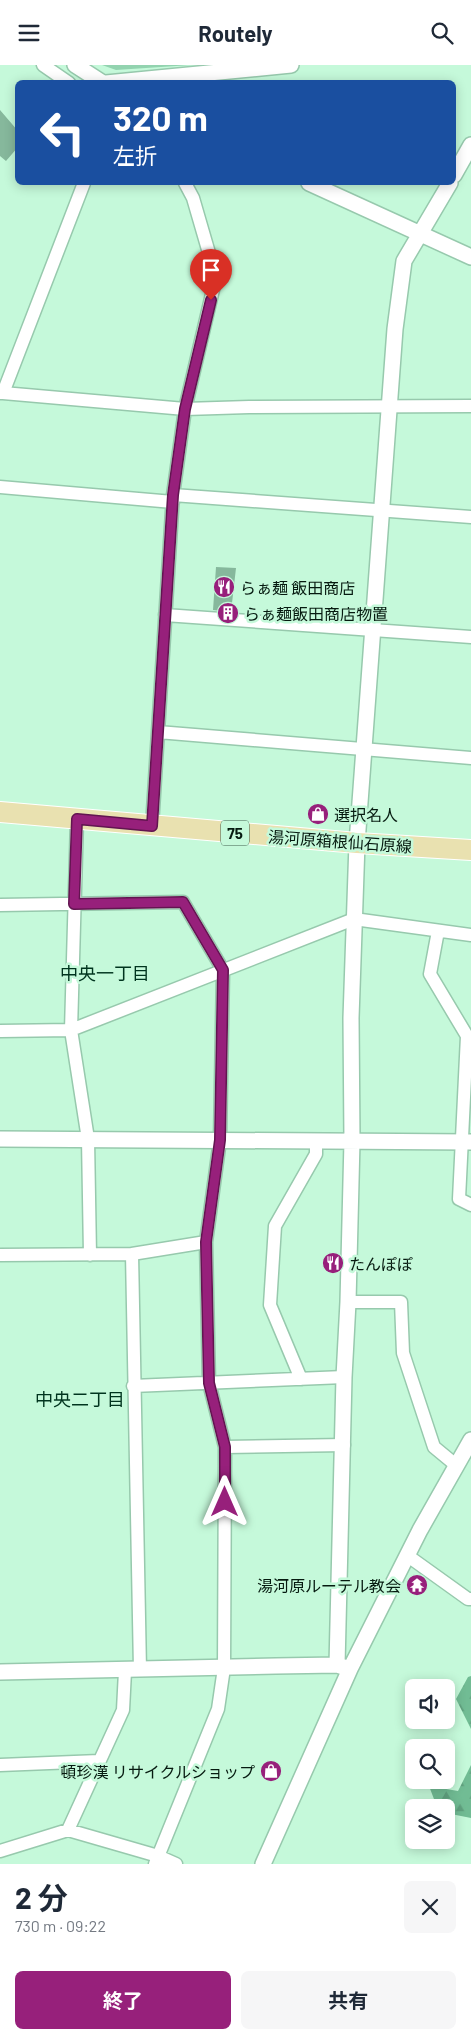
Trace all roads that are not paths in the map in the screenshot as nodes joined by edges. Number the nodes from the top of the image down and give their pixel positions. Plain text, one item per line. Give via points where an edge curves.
1 (43, 65) edge
2 (75, 65) edge
3 (291, 65) edge
4 (65, 80) edge
5 (99, 80) edge
6 (172, 80) edge
7 (471, 145) edge
8 (456, 171) edge
9 (83, 185) edge
10 (186, 185) edge
11 (313, 185) edge
12 (449, 185) edge
13 (420, 235) junction
14 (471, 257) edge
15 (1, 393) edge
16 (471, 406) edge
17 (390, 407) junction
18 (185, 409) junction
19 (0, 487) edge
20 (173, 499) junction
21 (382, 510) junction
22 (471, 517) edge
23 (165, 615) junction
24 (373, 630) junction
25 (471, 637) edge
26 (158, 732) junction
27 (363, 749) junction
28 (471, 758) edge
29 (0, 812) edge
30 (77, 819) junction
31 (152, 826) junction
32 (357, 843) junction
33 (471, 850) edge
34 (74, 904) junction
35 (0, 905) edge
36 (354, 919) junction
37 (438, 931) junction
38 (471, 935) edge
39 (223, 970) junction
40 (71, 1030) junction
41 (0, 1031) edge
42 (469, 1036) edge
43 (0, 1139) edge
44 (88, 1139) junction
45 (220, 1140) junction
46 (316, 1140) junction
47 (352, 1141) junction
48 (466, 1142) edge
49 (471, 1205) edge
50 (206, 1242) junction
51 (132, 1253) junction
52 (0, 1255) edge
53 (90, 1255) junction
54 (348, 1302) junction
55 (344, 1377) junction
56 (301, 1379) junction
57 (209, 1383) junction
58 (133, 1386) junction
59 (471, 1439) edge
60 (344, 1445) junction
61 (225, 1447) junction
62 (457, 1466) junction
63 (408, 1556) junction
64 (471, 1599) edge
65 (343, 1667) junction
66 (224, 1668) junction
67 (133, 1670) junction
68 (0, 1672) edge
69 (99, 1761) junction
70 (0, 1765) edge
71 (68, 1830) junction
72 (0, 1851) edge
73 (157, 1860) edge
74 (176, 1864) edge
75 (263, 1864) edge

1 - 4 street
2 - 5 street
3 - 6 street
7 - 8 street
9 - 15 street
10 - 18 street via 193,198 216,277
11 - 13 street
12 - 13 street
13 - 14 street
13 - 17 street via 404,261
15 - 18 street
16 - 17 street
17 - 18 street
17 - 21 street
18 - 20 street
19 - 20 street
20 - 21 street
20 - 23 street
21 - 22 street
21 - 24 street
23 - 24 street
23 - 26 street
24 - 25 street
24 - 27 street
26 - 27 street
26 - 31 street
27 - 28 street
27 - 32 street
29 - 30 main road, 湯河原箱根仙石原線 / 75
30 - 31 main road, 湯河原箱根仙石原線 / 75
30 - 34 street
31 - 32 main road, 湯河原箱根仙石原線 / 75
32 - 33 main road, 湯河原箱根仙石原線 / 75
32 - 36 street
34 - 35 street
34 - 39 street via 183,902
34 - 40 street
36 - 37 street
36 - 39 street
36 - 47 street
37 - 38 street
37 - 42 street via 430,974
39 - 40 street
39 - 45 street
40 - 41 street
40 - 44 street
42 - 48 street
43 - 44 street
44 - 45 street
44 - 53 street
45 - 46 street
45 - 50 street
46 - 47 street
46 - 56 street via 316,1154 275,1226 270,1295 270,1305
47 - 48 street
47 - 54 street
48 - 49 street via 459,1199
50 - 51 street
50 - 57 street
51 - 53 street
51 - 58 street
52 - 53 street
54 - 55 street
54 - 62 street via 401,1302 403,1353 434,1447
55 - 56 street
55 - 60 street
56 - 57 street
57 - 58 street
57 - 61 street
58 - 67 street
59 - 62 street
60 - 61 street
60 - 65 street
61 - 66 street
62 - 63 street
63 - 64 street
63 - 65 street
65 - 66 street
65 - 75 street
66 - 67 street
66 - 73 street via 218,1709
67 - 68 street
67 - 69 street via 123,1710
69 - 70 street
69 - 71 street
71 - 72 street
71 - 73 street
73 - 74 street

